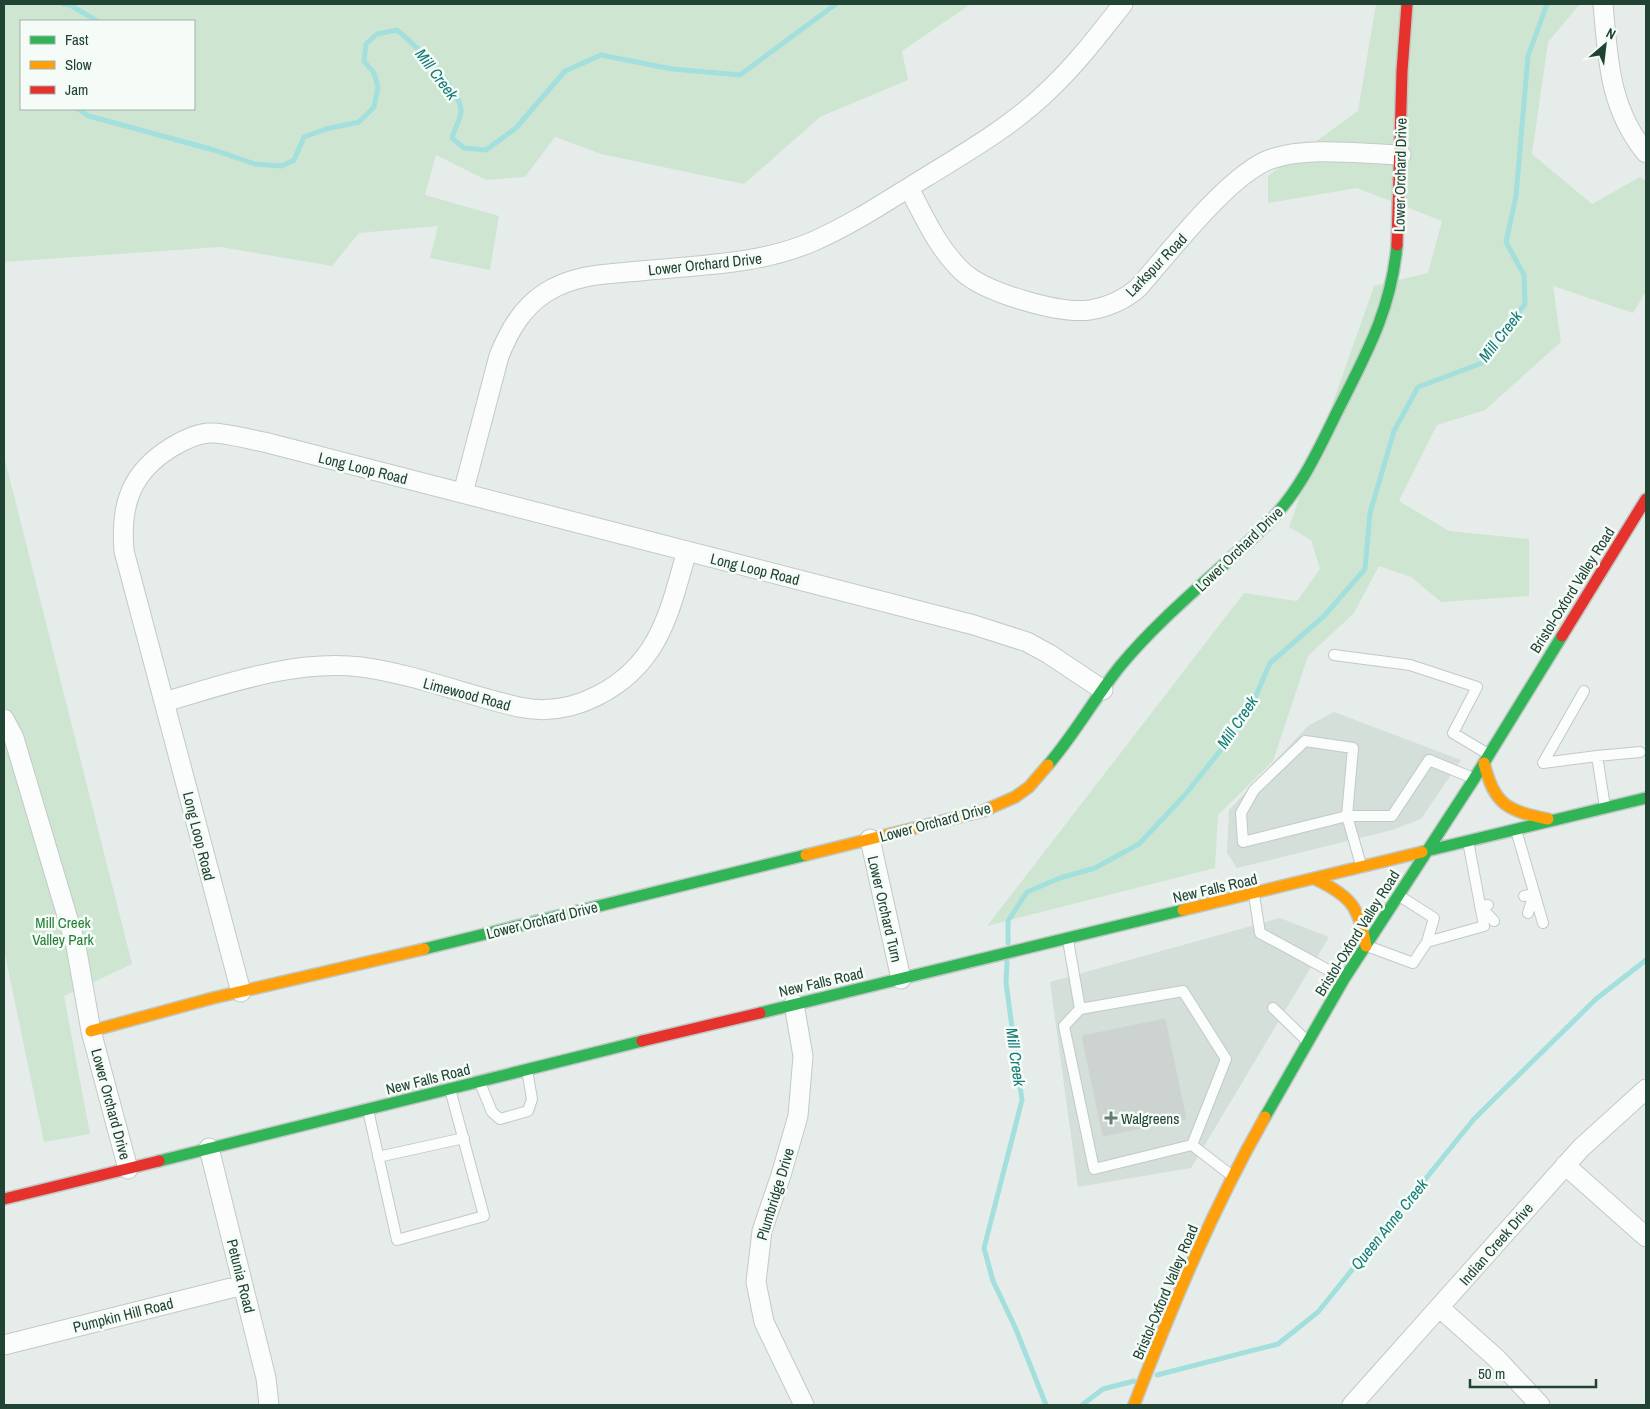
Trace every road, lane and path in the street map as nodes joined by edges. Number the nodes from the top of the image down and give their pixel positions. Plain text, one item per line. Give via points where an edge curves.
1 (1123, 4) edge
2 (1407, 4) edge
3 (1603, 4) edge
4 (1646, 152) edge
5 (1401, 155) junction
6 (909, 188) junction
7 (463, 493) junction
8 (1646, 499) edge
9 (1642, 516) edge
10 (687, 551) junction
11 (1334, 656) dead end
12 (1102, 690) junction
13 (1584, 691) dead end
14 (164, 702) junction
15 (4, 719) edge
16 (1640, 752) dead end
17 (1597, 756) junction
18 (1486, 758) junction
19 (1474, 779) junction
20 (1646, 798) edge
21 (1605, 808) junction
22 (1347, 816) junction
23 (1554, 820) junction
24 (1515, 829) junction
25 (870, 839) junction
26 (1468, 840) junction
27 (1426, 853) junction
28 (1362, 868) junction
29 (1315, 879) junction
30 (1522, 882) dead end
31 (1485, 890) dead end
32 (1254, 894) junction
33 (1398, 895) junction
34 (1529, 895) junction
35 (1484, 905) junction
36 (1528, 913) dead end
37 (1494, 921) dead end
38 (1543, 923) dead end
39 (1068, 939) junction
40 (1427, 942) junction
41 (1366, 946) junction
42 (901, 979) junction
43 (1344, 979) junction
44 (241, 992) junction
45 (794, 1004) junction
46 (1273, 1008) dead end
47 (1080, 1009) junction
48 (92, 1031) junction
49 (1308, 1043) junction
50 (527, 1069) junction
51 (480, 1081) junction
52 (450, 1088) junction
53 (1646, 1089) edge
54 (367, 1109) junction
55 (464, 1138) junction
56 (1192, 1145) junction
57 (209, 1148) junction
58 (378, 1157) junction
59 (1565, 1165) junction
60 (128, 1169) junction
61 (1232, 1175) junction
62 (4, 1200) edge
63 (1646, 1237) edge
64 (243, 1285) junction
65 (1440, 1308) junction
66 (4, 1345) edge
67 (268, 1405) edge
68 (804, 1405) edge
69 (1134, 1405) edge
70 (1352, 1405) edge
71 (1540, 1405) edge

1 - 6 street, Lower Orchard Drive via 1085,52 1020,116
2 - 5 main road, Lower Orchard Drive via 1401,66
3 - 4 street via 1613,93 1626,123
5 - 6 street, Larkspur Road via 1291,154 1255,167 1208,209 1138,288 1110,305 1088,310 1068,310 1022,300 974,281 951,259
5 - 12 main road, Lower Orchard Drive via 1399,237 1388,308 1308,470 1269,522 1141,643
6 - 7 street, Lower Orchard Drive via 817,240 763,259 594,275 564,283 545,293 515,322 502,349
7 - 10 street, Long Loop Road
7 - 14 street, Long Loop Road via 225,434 203,434 181,441 158,455 146,467 128,496 123,536 137,605
8 - 9 main road, Bristol-Oxford Valley Road
9 - 18 main road, Bristol-Oxford Valley Road
10 - 12 street, Long Loop Road via 974,625 1027,642
10 - 14 street, Limewood Road via 664,622 640,664 615,685 575,705 549,710 521,708 377,670 330,665 284,671
11 - 18 lane via 1410,665 1477,687 1453,733
12 - 25 main road, Lower Orchard Drive via 1053,761 1015,797 983,811
13 - 17 lane via 1543,764
14 - 44 street, Long Loop Road
15 - 48 street via 14,738 76,946
16 - 17 lane
17 - 21 lane
18 - 19 main road, Bristol-Oxford Valley Road
18 - 23 main road via 1487,782 1505,806 1516,813
19 - 22 lane via 1429,760 1392,816
19 - 27 main road, Bristol-Oxford Valley Road
20 - 21 main road, New Falls Road
21 - 23 main road, New Falls Road
22 - 22 lane via 1253,840 1243,842 1242,813 1254,790 1305,741 1353,748
22 - 28 lane
23 - 24 main road, New Falls Road
24 - 26 main road, New Falls Road
24 - 34 lane
25 - 42 street, Lower Orchard Turn
25 - 44 main road, Lower Orchard Drive
26 - 27 main road, New Falls Road
26 - 35 lane
27 - 28 main road, New Falls Road
27 - 33 main road, Bristol-Oxford Valley Road
28 - 29 main road, New Falls Road
29 - 32 main road, New Falls Road
29 - 41 main road via 1338,889 1352,901 1362,917
30 - 34 lane
31 - 35 lane
32 - 39 main road, New Falls Road
32 - 43 lane via 1260,933
33 - 40 lane via 1434,918
33 - 41 main road, Bristol-Oxford Valley Road
34 - 36 lane
34 - 38 lane
35 - 37 lane
35 - 40 lane via 1484,926
39 - 42 main road, New Falls Road
39 - 47 lane
40 - 41 lane via 1413,964
41 - 43 main road, Bristol-Oxford Valley Road
42 - 45 main road, New Falls Road
43 - 49 main road, Bristol-Oxford Valley Road
44 - 48 main road, Lower Orchard Drive
45 - 50 main road, New Falls Road
45 - 68 street, Plumbridge Drive via 803,1056 798,1116 762,1231 756,1282 764,1322
46 - 49 lane
47 - 56 lane via 1064,1026 1094,1169
47 - 56 lane via 1183,991 1226,1059
48 - 60 street, Lower Orchard Drive
49 - 61 main road, Bristol-Oxford Valley Road
50 - 51 main road, New Falls Road
50 - 51 lane via 532,1099 528,1111 516,1116 500,1118 492,1112
51 - 52 main road, New Falls Road
52 - 54 main road, New Falls Road
52 - 55 lane
53 - 59 street, Indian Creek Drive via 1607,1122
54 - 57 main road, New Falls Road
54 - 58 lane
55 - 58 lane
55 - 58 lane via 484,1216 396,1240
56 - 61 lane
57 - 60 main road, New Falls Road
57 - 64 street, Petunia Road
59 - 63 street
59 - 65 street, Indian Creek Drive
60 - 62 main road, New Falls Road
61 - 69 main road, Bristol-Oxford Valley Road via 1164,1328
64 - 66 street, Pumpkin Hill Road
64 - 67 street, Petunia Road via 266,1378
65 - 70 street, Indian Creek Drive
65 - 71 street via 1496,1358

